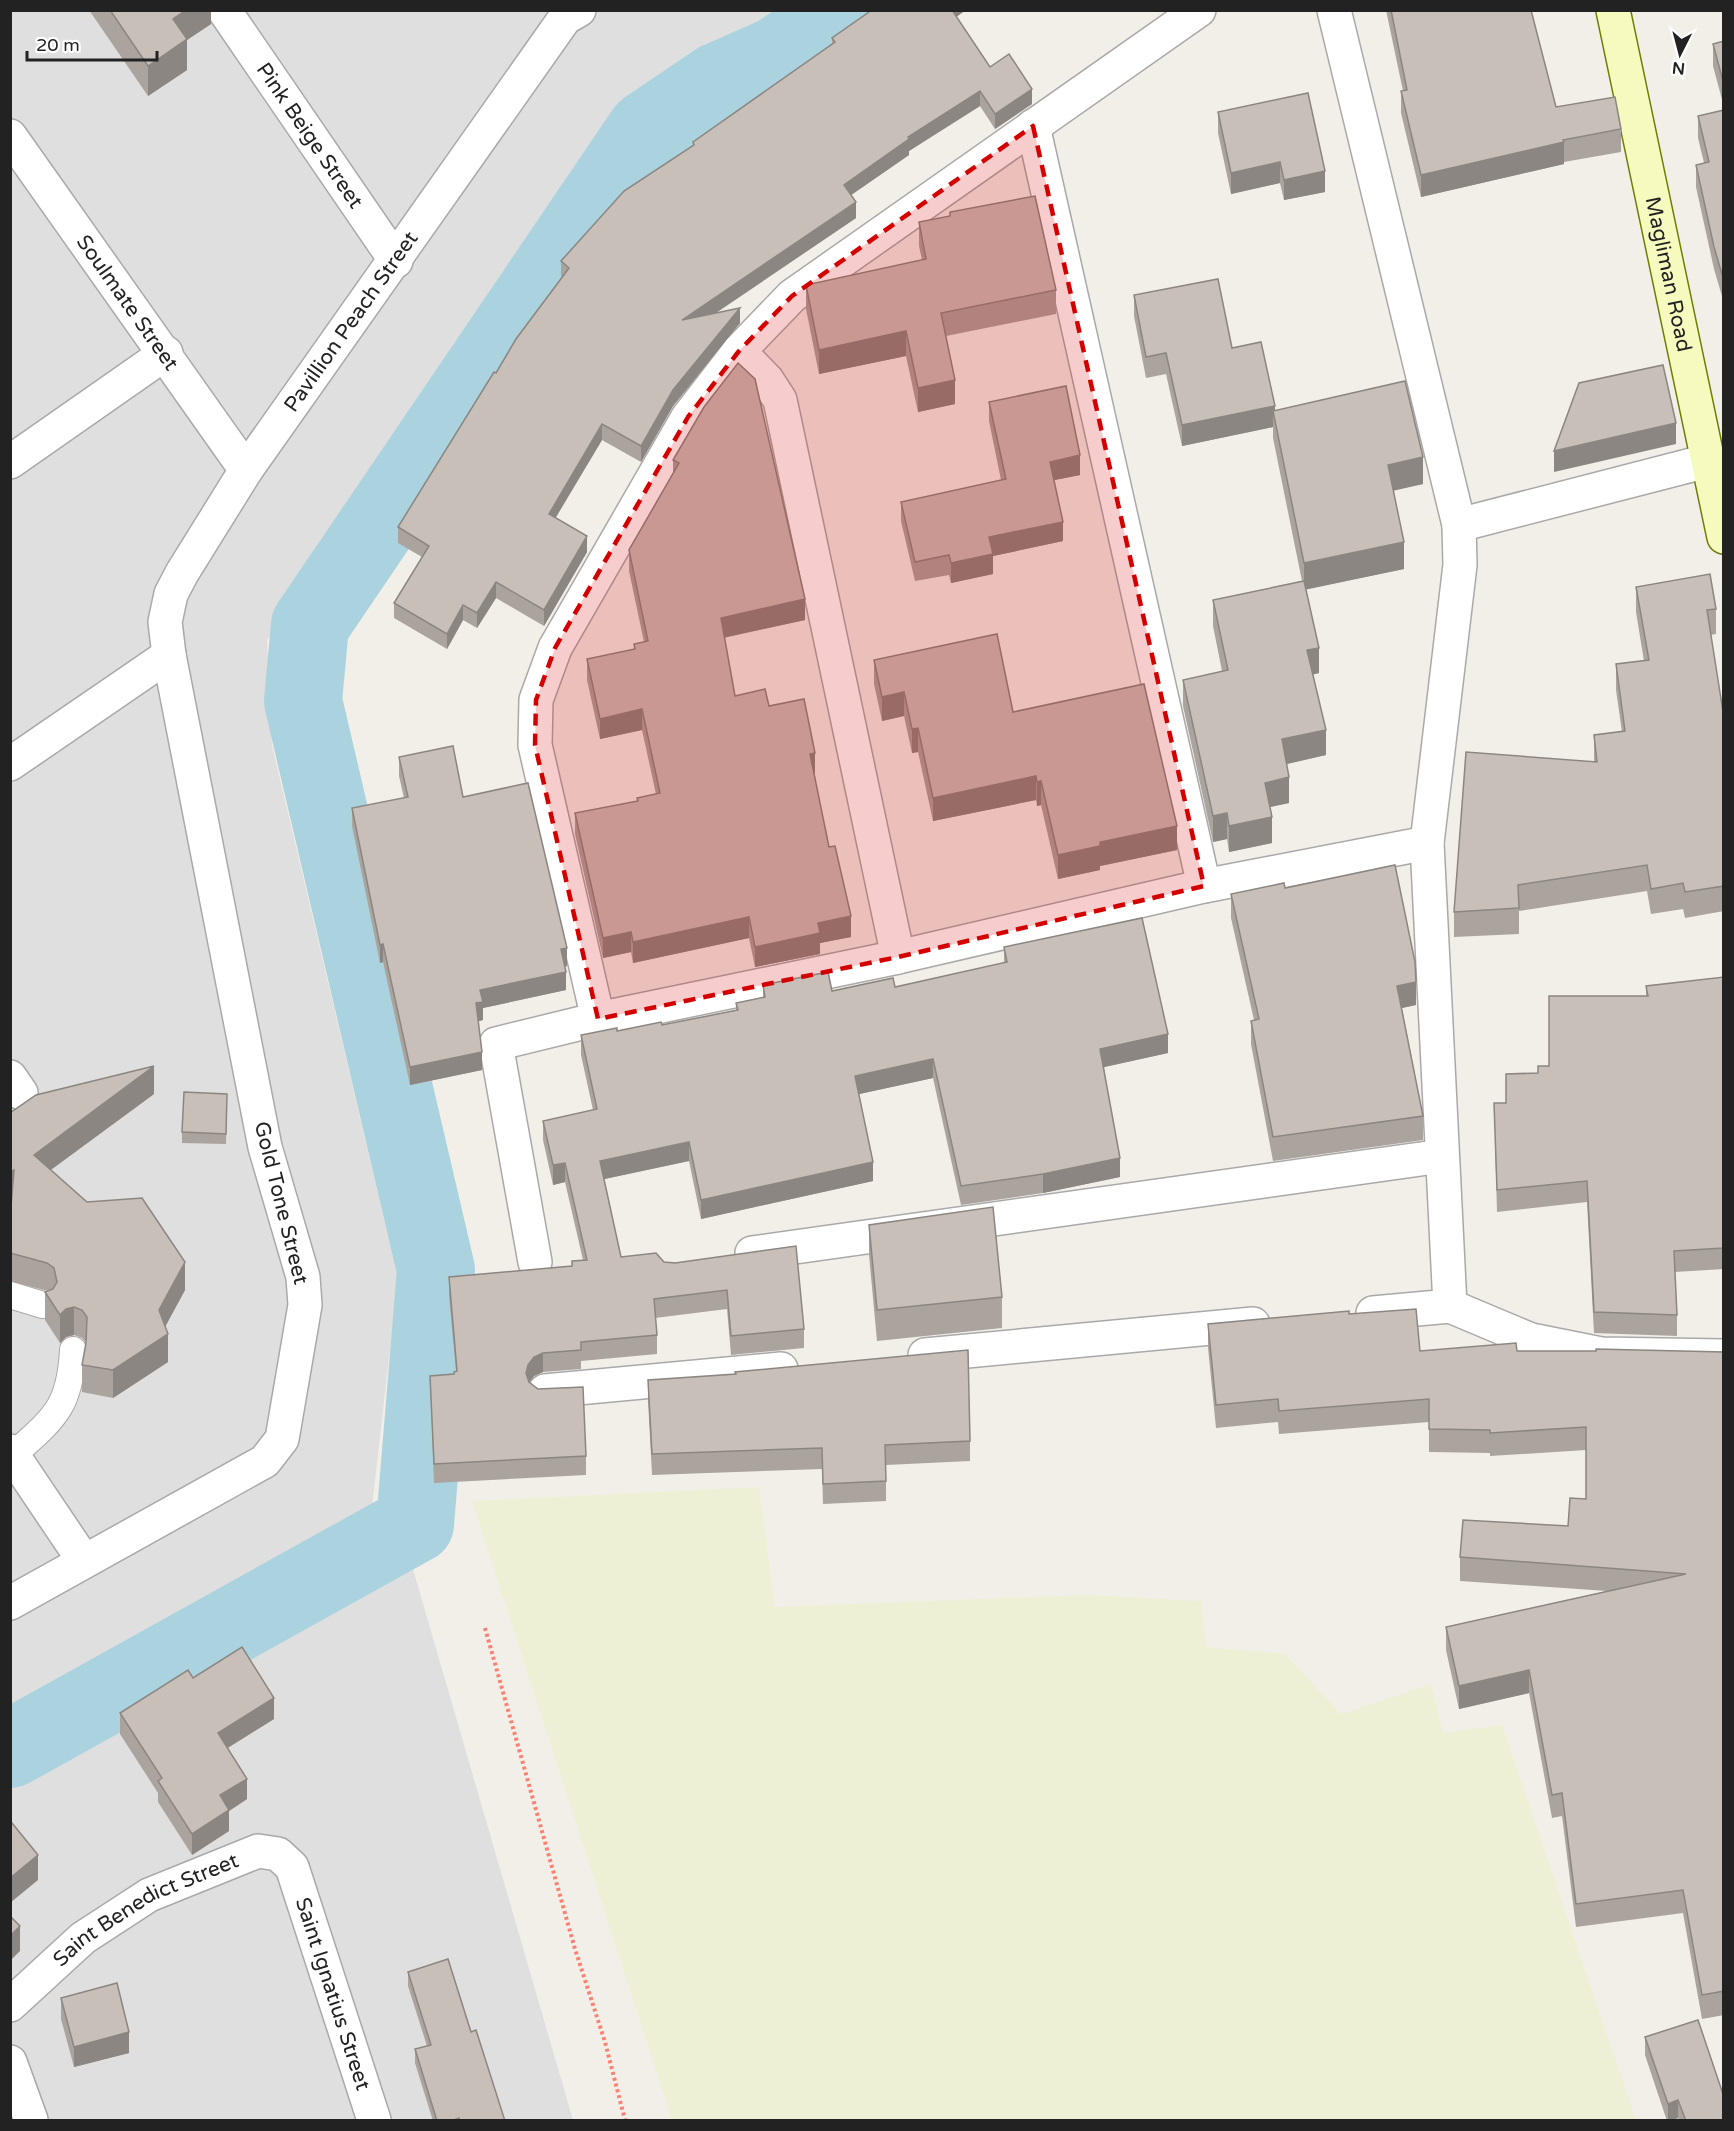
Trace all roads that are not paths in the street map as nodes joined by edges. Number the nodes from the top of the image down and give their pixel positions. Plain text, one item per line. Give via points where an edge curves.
1 (224, 10) edge
2 (1199, 10) edge
3 (1334, 10) edge
4 (1613, 10) edge
5 (568, 13) edge
6 (1033, 126) junction
7 (10, 136) edge
8 (396, 261) junction
9 (739, 351) junction
10 (166, 353) junction
11 (1707, 461) junction
12 (10, 462) edge
13 (246, 470) junction
14 (1459, 525) junction
15 (1724, 537) edge
16 (170, 655) junction
17 (10, 764) edge
18 (1427, 843) junction
19 (1204, 886) junction
20 (898, 957) junction
21 (598, 1019) junction
22 (1442, 1156) junction
23 (720, 1257) edge
24 (536, 1262) dead end
25 (10, 1294) edge
26 (43, 1305) edge
27 (1450, 1306) junction
28 (1343, 1316) edge
29 (1283, 1321) edge
30 (73, 1350) dead end
31 (1724, 1356) edge
32 (890, 1358) edge
33 (807, 1366) edge
34 (544, 1391) edge
35 (12, 1453) edge
36 (84, 1561) junction
37 (10, 1603) edge
38 (292, 1867) joint
39 (10, 2006) edge
40 (10, 2062) edge
41 (31, 2121) edge
42 (374, 2121) edge

1 - 8 street, Pink Beige Street
2 - 6 street
3 - 14 street
4 - 11 street, Magliman Road
5 - 8 street, Pavillion Peach Street
6 - 9 street via 792,296
6 - 19 street
7 - 10 street, Soulmate Street
8 - 13 street, Pavillion Peach Street
9 - 20 street via 780,400
9 - 21 street via 688,417 555,648 536,700 535,746
10 - 12 street
10 - 13 street, Soulmate Street
11 - 14 street
11 - 15 street, Magliman Road
13 - 16 street, Pavillion Peach Street via 171,594 165,622
14 - 18 street via 1460,565
16 - 17 street
16 - 36 street, Gold Tone Street via 265,1147 303,1277 305,1305 282,1439 265,1461
18 - 19 street
18 - 22 street
19 - 20 street
20 - 21 street
21 - 24 street via 496,1044
22 - 23 street
22 - 27 street
25 - 26 lane
27 - 28 street
27 - 31 street via 1531,1340 1601,1354
29 - 32 street
30 - 35 lane via 72,1376 53,1419
33 - 34 street
35 - 36 street
36 - 37 street, Gold Tone Street
38 - 39 street, Saint Benedict Street via 279,1854 258,1851 149,1895 83,1938
38 - 42 street, Saint Ignatius Street
40 - 41 street

